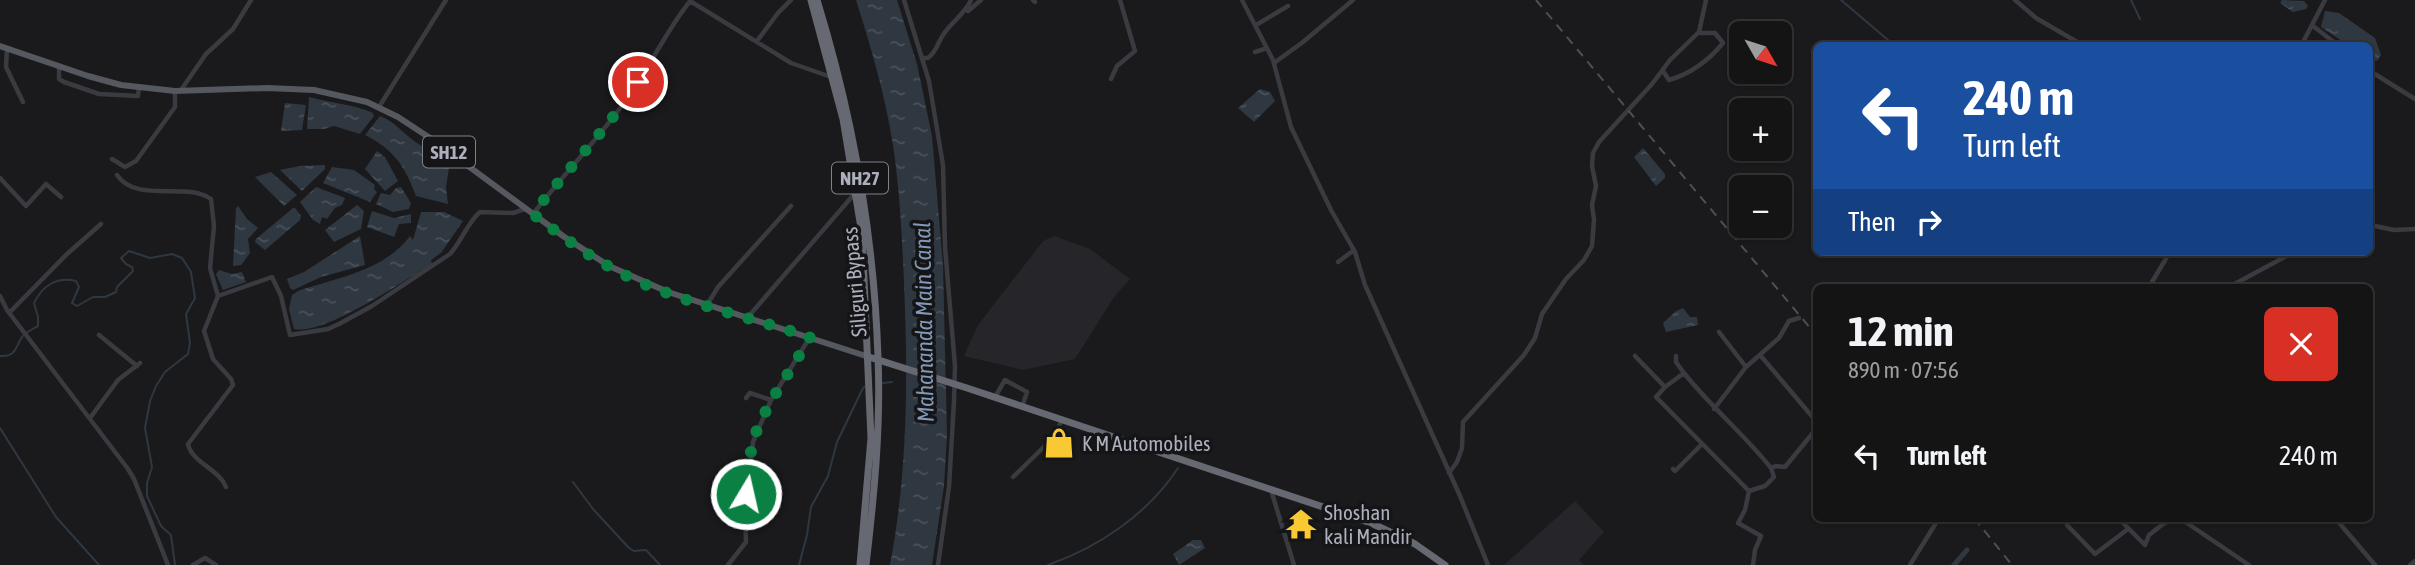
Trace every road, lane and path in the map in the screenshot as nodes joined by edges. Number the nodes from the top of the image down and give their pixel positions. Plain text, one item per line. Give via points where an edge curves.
1 (251, 0) edge
2 (446, 0) edge
3 (691, 0) edge
4 (791, 0) edge
5 (811, 0) edge
6 (817, 0) edge
7 (904, 0) edge
8 (971, 0) edge
9 (981, 0) edge
10 (1121, 0) edge
11 (1242, 0) edge
12 (1353, 0) edge
13 (1706, 0) edge
14 (2015, 0) edge
15 (2325, 0) edge
16 (1288, 6) dead end
17 (954, 19) junction
18 (1255, 26) junction
19 (2313, 26) junction
20 (1698, 33) junction
21 (757, 41) junction
22 (2077, 42) edge
23 (2303, 42) edge
24 (2334, 42) edge
25 (3, 47) edge
26 (1266, 48) junction
27 (1255, 52) dead end
28 (922, 58) junction
29 (1273, 63) junction
30 (59, 66) junction
31 (1662, 70) junction
32 (2373, 73) edge
33 (834, 78) junction
34 (1111, 79) dead end
35 (139, 87) junction
36 (178, 91) junction
37 (2415, 99) edge
38 (23, 102) dead end
39 (379, 107) junction
40 (113, 159) dead end
41 (117, 175) dead end
42 (0, 178) edge
43 (856, 192) junction
44 (61, 197) dead end
45 (791, 206) dead end
46 (530, 211) junction
47 (100, 224) dead end
48 (2373, 226) edge
49 (2415, 229) edge
50 (1354, 250) junction
51 (2168, 256) edge
52 (2287, 256) edge
53 (1338, 262) dead end
54 (2151, 284) edge
55 (2235, 284) edge
56 (0, 296) edge
57 (218, 296) junction
58 (707, 305) junction
59 (9, 313) junction
60 (748, 317) junction
61 (1799, 318) dead end
62 (1719, 332) dead end
63 (99, 335) dead end
64 (810, 337) junction
65 (1760, 355) junction
66 (1635, 356) dead end
67 (1676, 356) dead end
68 (869, 357) junction
69 (878, 360) junction
70 (1746, 367) junction
71 (1684, 373) junction
72 (953, 383) junction
73 (1665, 387) junction
74 (873, 391) junction
75 (746, 398) dead end
76 (995, 398) junction
77 (771, 400) junction
78 (1022, 407) junction
79 (1714, 409) junction
80 (1813, 417) edge
81 (90, 418) junction
82 (1062, 420) junction
83 (1813, 433) edge
84 (1702, 444) junction
85 (1771, 468) junction
86 (1673, 469) dead end
87 (1450, 473) junction
88 (1013, 477) dead end
89 (226, 487) dead end
90 (1270, 490) junction
91 (1749, 491) junction
92 (1937, 522) edge
93 (2121, 522) edge
94 (2167, 522) edge
95 (2188, 522) edge
96 (2338, 522) edge
97 (2067, 525) dead end
98 (2128, 529) junction
99 (2415, 561) edge
100 (169, 565) edge
101 (193, 565) edge
102 (216, 565) edge
103 (728, 565) edge
104 (860, 565) edge
105 (866, 565) edge
106 (938, 565) edge
107 (1294, 565) edge
108 (1446, 565) edge
109 (1488, 565) edge
110 (1753, 565) edge
111 (1910, 565) edge
112 (2249, 565) edge
113 (2375, 565) edge
114 (2410, 565) edge

1 - 36 street via 233,29 206,54
2 - 39 street
3 - 21 street
3 - 46 street via 600,135
4 - 21 street
5 - 33 highway, NH27
6 - 69 highway, Siliguri Bypass / NH27 via 836,61 859,170 872,259
7 - 28 street
8 - 17 street
9 - 17 street
10 - 34 street via 1135,51 1117,66
11 - 18 street
12 - 29 street
13 - 20 street
14 - 22 street
15 - 19 street
16 - 18 street
17 - 28 street via 936,51
18 - 26 street
19 - 23 street
19 - 24 street
20 - 31 street
20 - 31 street via 1715,33 1723,43 1682,76 1668,79
21 - 33 street via 791,63
25 - 30 main road, SH12
25 - 38 street via 6,67
26 - 27 street
26 - 29 street
28 - 72 street via 943,165
29 - 50 street via 1292,127
30 - 35 main road, SH12
30 - 35 street via 59,79 99,94 138,96
31 - 87 street via 1593,153 1592,246 1542,314 1524,355 1463,422 1462,448
32 - 37 street
33 - 43 highway, NH27
35 - 36 main road, SH12
36 - 39 main road, SH12 via 314,90
36 - 40 street via 175,107 136,161 125,167
39 - 46 main road, SH12
41 - 57 street via 133,186 211,199 210,268
42 - 44 street via 26,206 46,184
43 - 60 street
43 - 68 highway, NH27
45 - 58 street via 718,286
46 - 57 street via 480,212 450,254 328,329 290,335 272,277
46 - 58 main road, SH12 via 609,267
47 - 59 street
48 - 49 street
50 - 53 street
50 - 87 street via 1365,285
51 - 54 street
52 - 55 street
56 - 59 street
57 - 89 street via 204,331 213,359 233,385 188,444 190,452
58 - 60 main road, SH12
59 - 81 street
60 - 64 main road, SH12
61 - 65 street via 1789,321
62 - 70 street
63 - 81 street via 139,365 118,380
64 - 68 main road, SH12
64 - 77 street
65 - 70 street
65 - 80 street
66 - 73 street
67 - 71 street
68 - 69 highway
68 - 74 highway, NH27
69 - 72 highway
69 - 74 highway, Siliguri Bypass / NH27
70 - 79 street
71 - 73 street
71 - 79 street
72 - 76 highway
72 - 106 street via 949,487
73 - 84 street via 1656,397
74 - 104 highway, NH27
74 - 105 highway, Siliguri Bypass / NH27 via 875,484
75 - 77 street via 750,393
76 - 78 highway
76 - 78 street via 1005,380 1027,392
77 - 103 street via 752,442 746,542
78 - 82 highway
79 - 85 street
81 - 100 street via 134,479
82 - 88 street via 1052,439
82 - 90 highway
83 - 85 street via 1785,467
84 - 86 street
84 - 91 street
85 - 91 street via 1771,481
87 - 109 street
90 - 107 street
90 - 108 highway via 1388,530
91 - 110 street via 1738,523 1762,536
92 - 111 street
93 - 98 street
94 - 98 street via 2149,535 2145,545
95 - 112 street
96 - 113 street
97 - 98 street via 2095,554
99 - 114 street
101 - 102 street via 205,558

